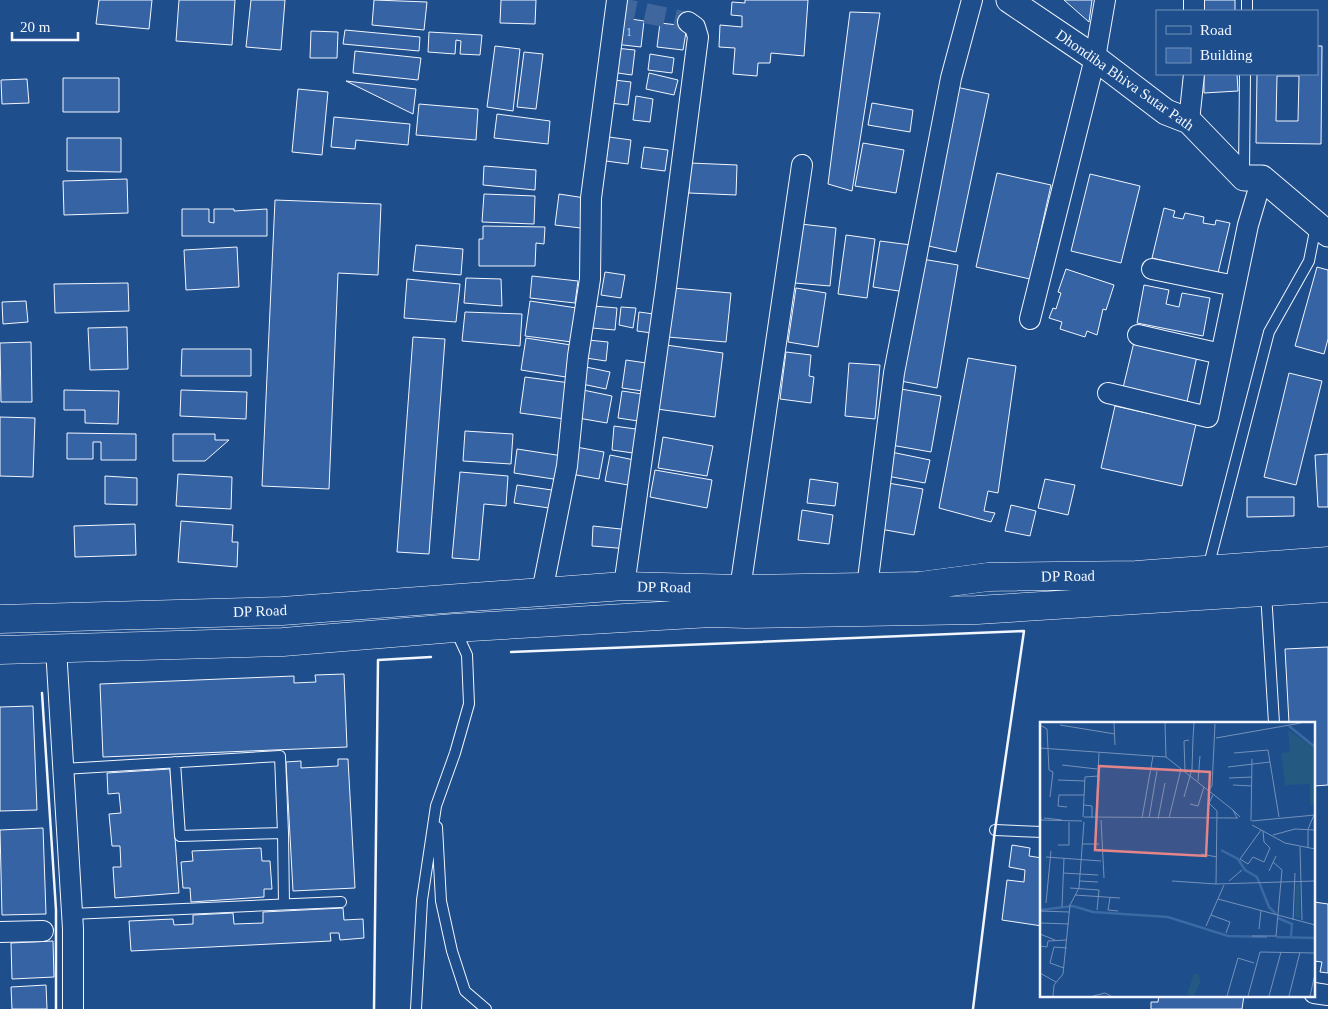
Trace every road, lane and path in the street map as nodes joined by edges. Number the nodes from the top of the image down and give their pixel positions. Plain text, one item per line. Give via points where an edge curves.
1 (617, 0) edge
2 (972, 0) edge
3 (1105, 0) edge
4 (1020, 4) edge
5 (688, 22) dead end
6 (1095, 58) junction
7 (1194, 75) edge
8 (1245, 75) edge
9 (1190, 121) junction
10 (802, 165) dead end
11 (1253, 178) junction
12 (1324, 226) edge
13 (1152, 269) dead end
14 (1235, 286) junction
15 (1030, 319) dead end
16 (1138, 335) dead end
17 (1221, 354) junction
18 (1108, 393) dead end
19 (1328, 561) edge
20 (1208, 569) junction
21 (624, 586) junction
22 (867, 587) junction
23 (1328, 588) edge
24 (740, 589) junction
25 (542, 592) junction
26 (1266, 592) junction
27 (0, 619) edge
28 (454, 628) junction
29 (56, 648) junction
30 (0, 650) edge
31 (1274, 722) edge
32 (174, 762) junction
33 (63, 769) junction
34 (436, 806) junction
35 (995, 830) dead end
36 (1040, 832) edge
37 (283, 833) junction
38 (341, 902) dead end
39 (284, 904) junction
40 (71, 914) junction
41 (43, 931) dead end
42 (0, 932) edge
43 (74, 1009) edge
44 (416, 1009) edge
45 (486, 1009) edge

1 - 25 street via 591,198 590,279 578,356 567,466
2 - 22 street via 952,78 894,373
3 - 6 street
4 - 6 street, Dhondiba Bhiva Sutar Path
5 - 21 street via 695,27 698,37
6 - 9 street, Dhondiba Bhiva Sutar Path via 1166,112
6 - 15 street
7 - 9 street
8 - 11 lane
9 - 11 street, Dhondiba Bhiva Sutar Path
10 - 24 street
11 - 12 street, Dhondiba Bhiva Sutar Path
11 - 14 street via 1248,225
12 - 20 lane via 1309,261 1269,332
13 - 14 street
14 - 17 street
16 - 17 street
17 - 18 street via 1208,417
19 - 20 main road, DP Road
20 - 22 main road, DP Road via 1136,575 988,577 920,586
21 - 24 main road, DP Road
21 - 25 main road, DP Road
22 - 24 main road, DP Road
23 - 26 main road, DP Road
25 - 27 main road, DP Road via 282,611
26 - 28 main road, DP Road via 977,610 711,613
26 - 31 lane
28 - 29 main road, DP Road via 284,642
28 - 34 lane via 467,655 468,704
29 - 30 main road, DP Road
29 - 33 street
32 - 33 lane
32 - 37 lane via 180,836
32 - 37 lane via 280,756
33 - 40 street
34 - 44 lane via 422,900
34 - 45 lane via 441,901 452,951 466,991
35 - 36 lane
37 - 39 lane
38 - 39 lane
39 - 40 lane
40 - 43 street
41 - 42 street

